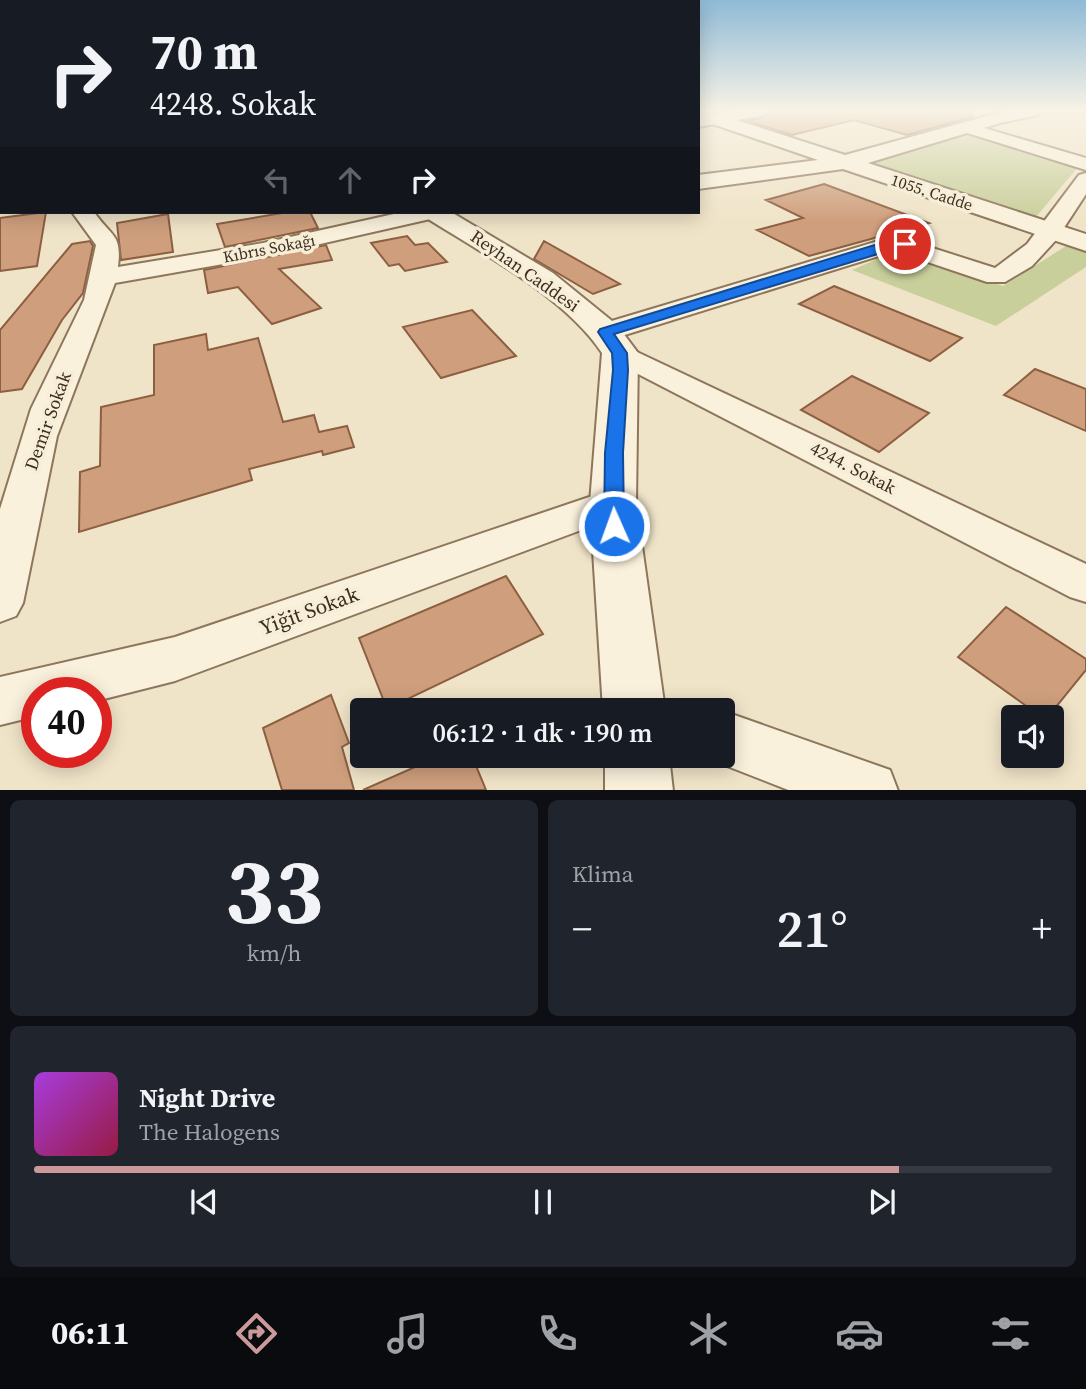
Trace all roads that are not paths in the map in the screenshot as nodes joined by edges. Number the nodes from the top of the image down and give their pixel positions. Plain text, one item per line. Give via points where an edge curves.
1 (796, 148) edge
2 (896, 148) edge
3 (1033, 148) edge
4 (842, 163) junction
5 (1086, 164) edge
6 (1086, 179) edge
7 (700, 182) edge
8 (84, 214) edge
9 (424, 214) edge
10 (436, 214) edge
11 (1052, 232) junction
12 (1086, 243) edge
13 (106, 277) junction
14 (612, 342) junction
15 (612, 503) junction
16 (1086, 584) edge
17 (0, 603) edge
18 (635, 698) edge
19 (0, 701) edge
20 (735, 742) edge
21 (639, 768) edge
22 (639, 790) edge
23 (869, 790) edge

1 - 4 street, 1055. Cadde
2 - 4 street
3 - 5 street
4 - 7 street
4 - 11 street, 1055. Cadde
6 - 11 street
8 - 13 street, Demir Sokak via 108,243
9 - 13 street, Kıbrıs Sokağı via 263,250
10 - 14 street, Reyhan Caddesi via 542,279
11 - 12 street, 1055. Cadde
11 - 14 street via 1006,274 996,277 895,243
13 - 17 street, Demir Sokak via 91,321 59,382 26,480
14 - 15 street
14 - 16 street, 4244. Sokak
15 - 18 street
15 - 19 street, Yiğit Sokak via 175,659
20 - 23 street
21 - 22 street

